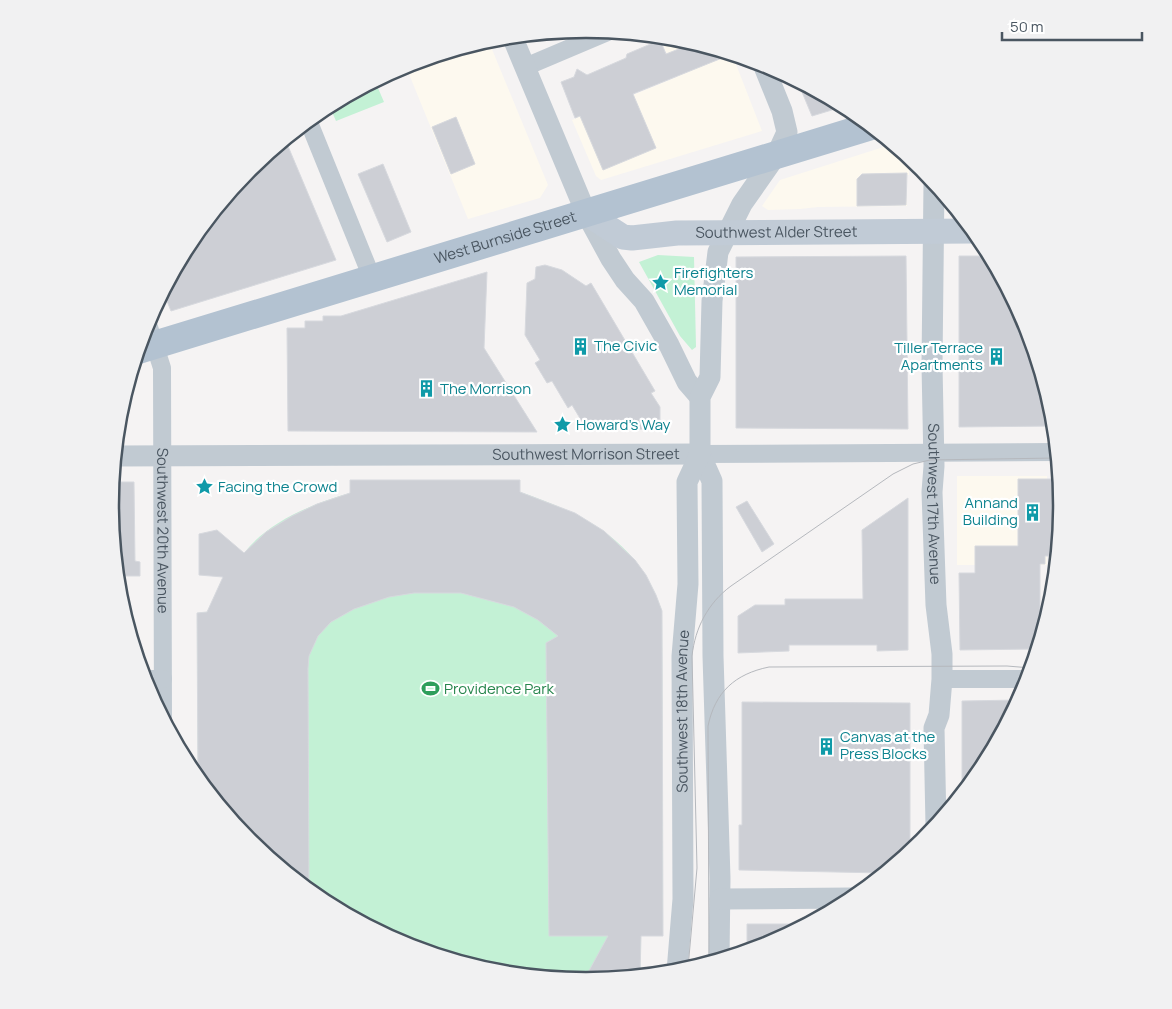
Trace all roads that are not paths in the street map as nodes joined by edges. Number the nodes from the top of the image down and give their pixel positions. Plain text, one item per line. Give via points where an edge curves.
1 (593, 38) edge
2 (515, 43) edge
3 (525, 67) junction
4 (768, 74) edge
5 (311, 127) edge
6 (862, 129) edge
7 (777, 154) junction
8 (934, 194) edge
9 (586, 213) junction
10 (935, 231) junction
11 (964, 231) edge
12 (729, 232) junction
13 (372, 278) junction
14 (151, 337) edge
15 (149, 342) edge
16 (700, 397) junction
17 (1050, 452) edge
18 (932, 453) junction
19 (700, 454) junction
20 (122, 456) edge
21 (163, 457) junction
22 (154, 679) edge
23 (163, 679) junction
24 (942, 679) junction
25 (1019, 679) edge
26 (163, 702) edge
27 (936, 813) edge
28 (837, 898) edge
29 (720, 899) junction
30 (719, 952) edge
31 (678, 963) edge

1 - 3 street
2 - 3 street
3 - 9 street
4 - 7 street, Southwest 18th Avenue via 786,126 785,140
5 - 13 street
6 - 7 main road, West Burnside Street
7 - 9 main road, West Burnside Street
7 - 12 street, Southwest 18th Avenue via 742,204
8 - 10 street, Southwest 17th Avenue
9 - 12 main road, Southwest Alder Street via 623,238 676,232
9 - 13 main road, West Burnside Street
9 - 16 street via 611,259 644,301 687,382
10 - 11 main road, Southwest Alder Street
10 - 12 main road, Southwest Alder Street
10 - 18 street, Southwest 17th Avenue
12 - 16 street, Southwest 18th Avenue via 718,252 712,301 710,377
13 - 14 main road, West Burnside Street
15 - 21 street, Southwest 20th Avenue via 162,368
16 - 19 street, Southwest 18th Avenue
17 - 18 street, Southwest Morrison Street
18 - 19 street, Southwest Morrison Street
18 - 24 street, Southwest 17th Avenue via 936,605
19 - 21 street, Southwest Morrison Street
19 - 29 street, Southwest 18th Avenue via 712,480
19 - 31 street, Southwest 18th Avenue via 688,482 688,584 682,663 683,899
20 - 21 street, Southwest Morrison Street
21 - 23 street, Southwest 20th Avenue
22 - 23 street
23 - 26 street, Southwest 20th Avenue
24 - 25 street
24 - 27 street, Southwest 17th Avenue via 939,715 934,728
28 - 29 street
29 - 30 street, Southwest 18th Avenue

